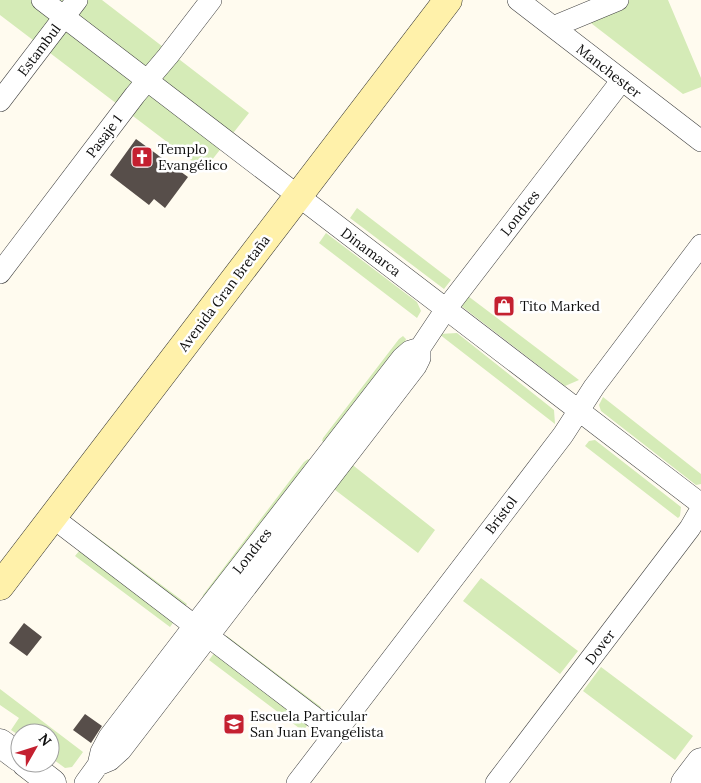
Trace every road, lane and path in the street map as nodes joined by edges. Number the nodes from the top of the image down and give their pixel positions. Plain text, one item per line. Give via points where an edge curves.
1 (42, 0) edge
2 (78, 0) edge
3 (211, 0) edge
4 (448, 0) edge
5 (518, 0) edge
6 (617, 0) edge
7 (64, 17) junction
8 (553, 27) junction
9 (622, 80) junction
10 (147, 81) junction
11 (0, 101) edge
12 (692, 124) edge
13 (701, 141) edge
14 (298, 196) junction
15 (701, 245) edge
16 (0, 273) edge
17 (446, 309) junction
18 (578, 410) junction
19 (701, 504) edge
20 (701, 509) edge
21 (52, 517) junction
22 (0, 586) edge
23 (201, 631) junction
24 (336, 733) junction
25 (701, 762) edge
26 (39, 773) edge
27 (52, 783) edge
28 (86, 783) edge
29 (297, 783) edge
30 (496, 783) edge
31 (684, 783) edge

1 - 7 street, Dinamarca
2 - 7 street, Estambul
3 - 10 street, Pasaje 1
4 - 14 main road, Avenida Gran Bretaña
5 - 8 street, Manchester
6 - 8 street
7 - 10 street, Dinamarca
7 - 11 street, Estambul
8 - 9 street, Manchester
9 - 12 street, Manchester
9 - 17 street, Londres
10 - 14 street, Dinamarca
10 - 16 street, Pasaje 1
12 - 13 street, Manchester
14 - 17 street, Dinamarca
14 - 21 main road, Avenida Gran Bretaña
15 - 18 street, Bristol
17 - 18 street, Dinamarca
17 - 23 street, Londres via 420,348 402,358
18 - 19 street, Dinamarca
18 - 24 street, Bristol via 563,435
20 - 30 street, Dover via 690,528
21 - 22 main road, Avenida Gran Bretaña
21 - 23 street
23 - 24 street
23 - 28 street, Londres via 109,737 98,766
24 - 29 street, Bristol
25 - 31 street
26 - 27 street

